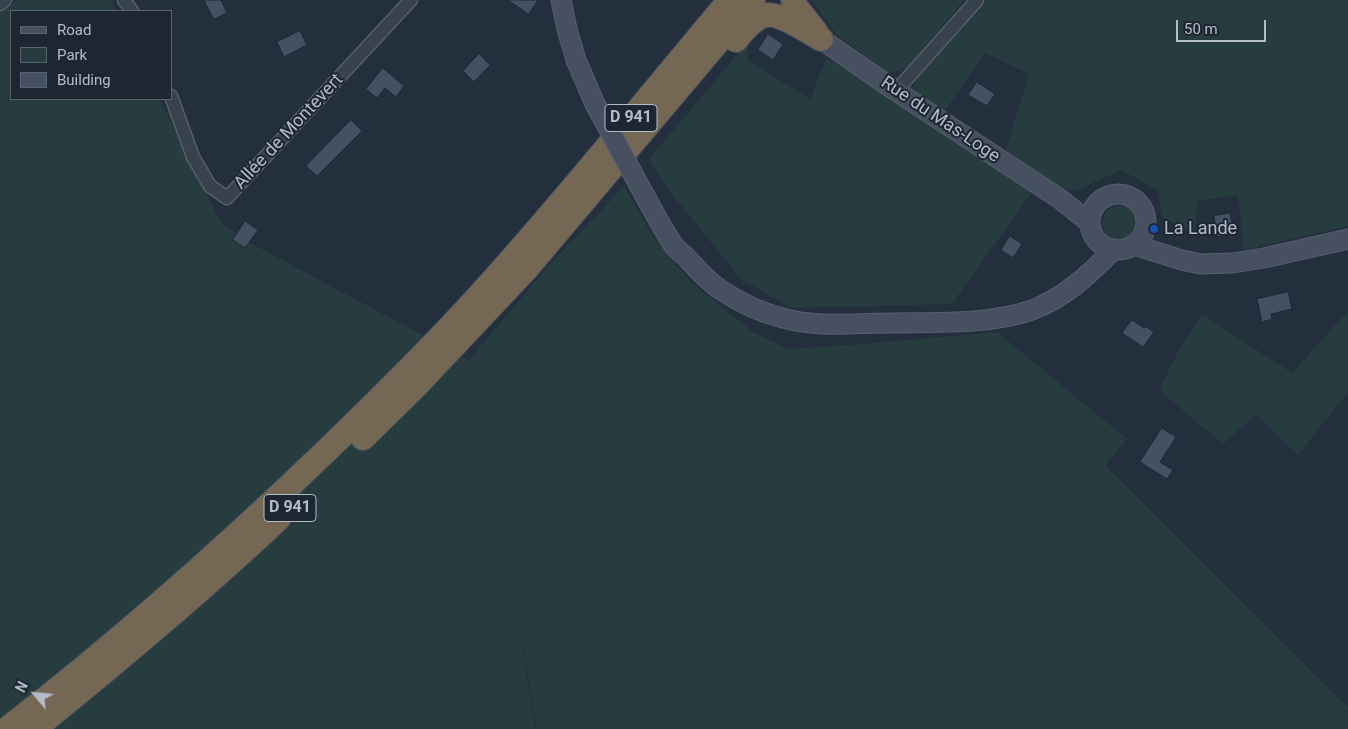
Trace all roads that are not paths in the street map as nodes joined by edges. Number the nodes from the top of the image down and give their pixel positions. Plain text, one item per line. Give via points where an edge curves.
1 (5, 0) edge
2 (411, 0) edge
3 (561, 0) edge
4 (707, 0) edge
5 (730, 0) edge
6 (753, 0) edge
7 (793, 0) edge
8 (977, 0) edge
9 (0, 4) edge
10 (822, 39) junction
11 (896, 91) junction
12 (172, 99) edge
13 (656, 116) junction
14 (1060, 199) junction
15 (1098, 203) junction
16 (1145, 228) junction
17 (1093, 231) junction
18 (532, 236) junction
19 (1348, 239) edge
20 (1134, 245) junction
21 (1114, 250) junction
22 (1182, 260) junction
23 (1096, 268) junction
24 (7, 729) edge
25 (34, 729) edge

1 - 9 street
2 - 12 street, Allée de Montevert via 227,198 210,186 193,157
3 - 23 main road, bridge via 576,60 595,104 673,244 720,290 751,306 784,319 817,324 1008,317 1052,301
4 - 18 highway via 697,22 571,174
5 - 18 highway, D 941
6 - 13 highway, D 941
7 - 10 highway
8 - 11 street
10 - 11 main road, Rue du Mas-Loge
10 - 13 highway via 781,18 767,15 756,20 691,90
11 - 14 main road, Rue du Mas-Loge
13 - 25 highway, D 941 via 527,268 415,387 230,565
14 - 15 main road, Rue du Mas-Loge
14 - 17 main road, Rue du Mas-Loge
15 - 16 main road via 1116,194 1132,198 1144,212
15 - 17 main road via 1092,213
16 - 20 main road
16 - 22 main road
17 - 21 main road via 1104,246
17 - 23 main road
18 - 24 highway, D 941 via 405,374 284,492 110,646
19 - 22 main road via 1232,263 1200,264
20 - 21 main road
20 - 22 main road
21 - 23 main road

